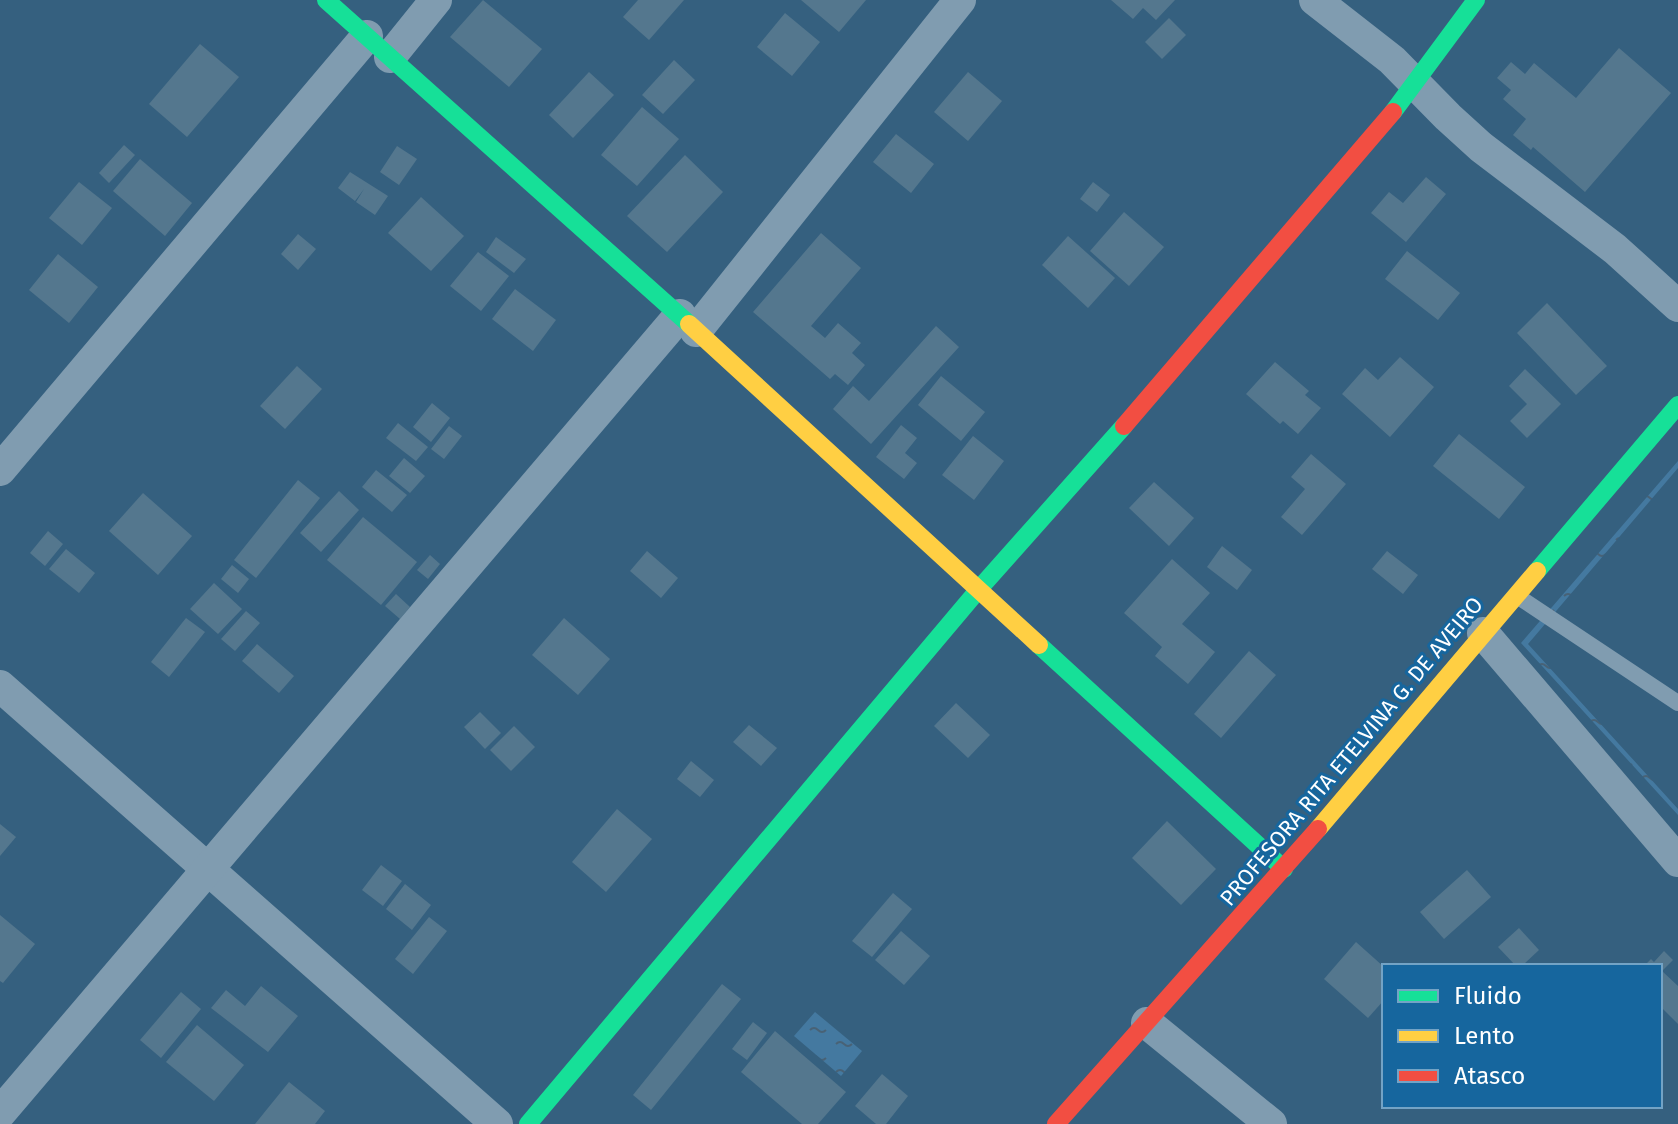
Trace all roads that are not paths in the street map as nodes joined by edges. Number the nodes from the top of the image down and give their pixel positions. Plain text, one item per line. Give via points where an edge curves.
1 (326, 0) edge
2 (436, 0) edge
3 (960, 0) edge
4 (1315, 0) edge
5 (1476, 0) edge
6 (378, 47) junction
7 (1414, 82) junction
8 (1678, 306) edge
9 (688, 323) junction
10 (1678, 405) edge
11 (0, 470) edge
12 (979, 589) junction
13 (1515, 595) junction
14 (1483, 633) junction
15 (0, 686) edge
16 (1678, 703) edge
17 (1678, 861) edge
18 (208, 869) junction
19 (1284, 869) junction
20 (1147, 1023) junction
21 (0, 1113) edge
22 (497, 1124) edge
23 (528, 1124) edge
24 (1056, 1124) edge
25 (1271, 1124) edge

1 - 6 street
2 - 6 street
3 - 9 street
4 - 7 street
5 - 7 street
6 - 9 street
6 - 11 street
7 - 8 street via 1481,147 1615,249
7 - 12 street via 1314,207
9 - 12 street
9 - 18 street
10 - 13 street, PROFESORA RITA ETELVINA G. DE AVEIRO
12 - 19 street
12 - 23 street
13 - 14 street, PROFESORA RITA ETELVINA G. DE AVEIRO
13 - 16 lane
14 - 17 street
14 - 19 street, PROFESORA RITA ETELVINA G. DE AVEIRO
15 - 18 street
18 - 21 street
18 - 22 street
19 - 20 street, PROFESORA RITA ETELVINA G. DE AVEIRO
20 - 24 street, PROFESORA RITA ETELVINA G. DE AVEIRO
20 - 25 street

